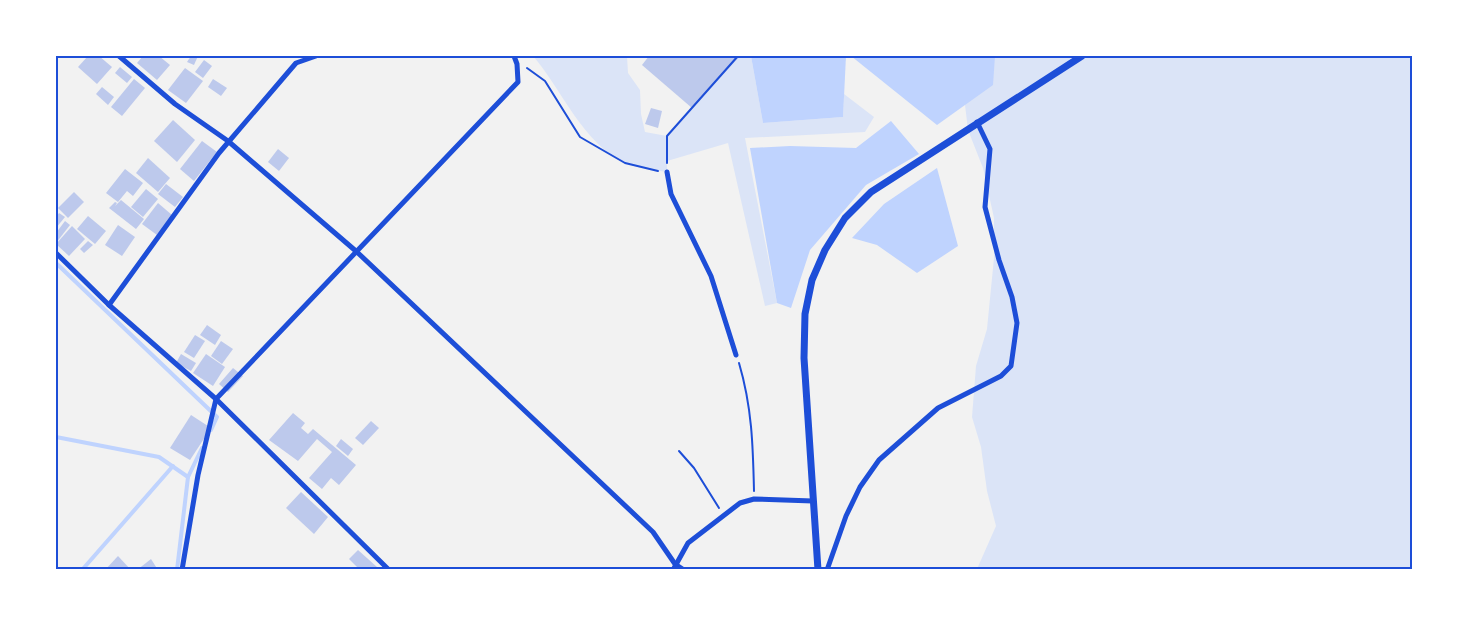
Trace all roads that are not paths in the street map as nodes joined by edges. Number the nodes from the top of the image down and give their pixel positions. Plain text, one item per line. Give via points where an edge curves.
1 (119, 56) edge
2 (296, 56) edge
3 (316, 56) edge
4 (514, 56) edge
5 (1082, 56) edge
6 (296, 63) junction
7 (977, 122) junction
8 (228, 141) junction
9 (667, 172) road end
10 (357, 252) junction
11 (56, 254) edge
12 (109, 304) junction
13 (736, 355) road end
14 (216, 399) junction
15 (813, 501) junction
16 (674, 567) edge
17 (182, 570) edge
18 (388, 570) edge
19 (684, 570) edge
20 (818, 570) edge
21 (827, 570) edge

1 - 8 street via 175,104
2 - 6 street
3 - 6 street
4 - 10 street via 518,82
5 - 7 street
6 - 8 street
7 - 15 street via 872,192 845,218 812,280 805,314 804,358
7 - 21 street via 990,149 985,207 1017,323 1011,366 1001,376 938,408 879,460 846,516
8 - 10 street
8 - 12 street
9 - 13 street via 670,194 711,276
10 - 14 street
10 - 16 street via 653,532
11 - 12 street
12 - 14 street
14 - 17 street
14 - 18 street
15 - 16 street via 754,499 740,503 688,543
15 - 20 street
16 - 19 street

